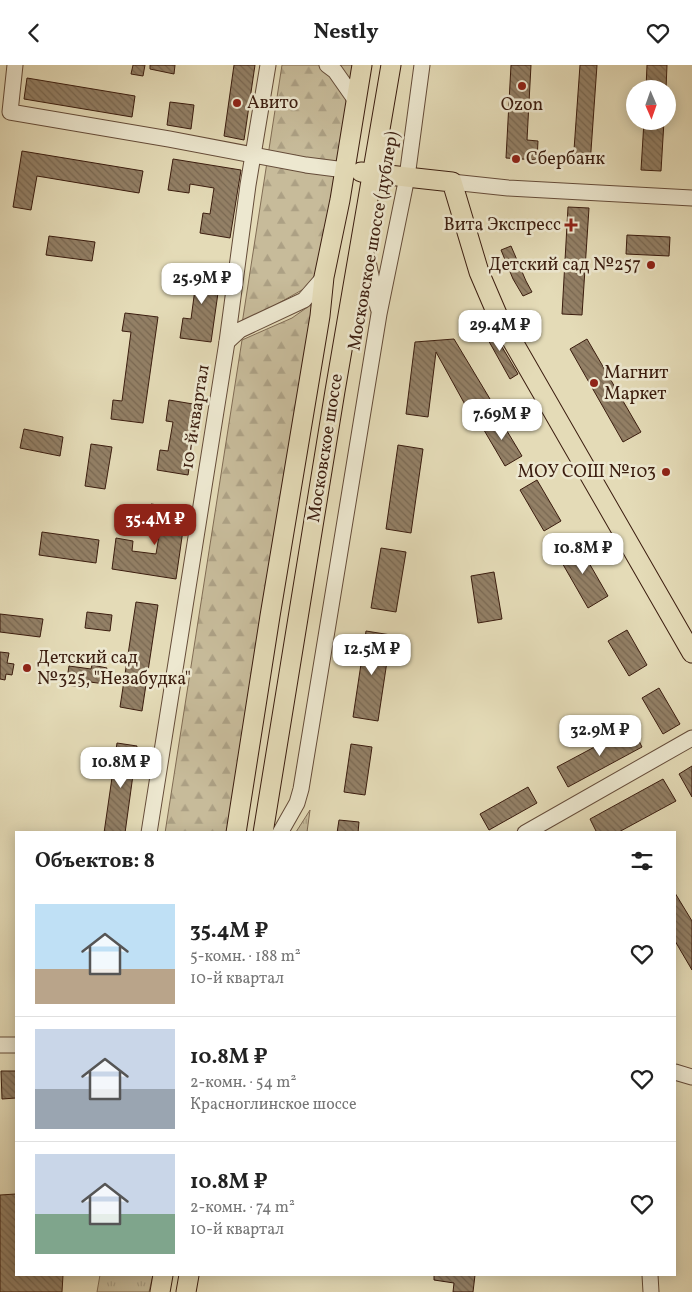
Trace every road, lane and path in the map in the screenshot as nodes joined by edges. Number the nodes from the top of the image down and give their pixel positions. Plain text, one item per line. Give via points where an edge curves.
1 (15, 65) edge
2 (268, 65) edge
3 (326, 65) edge
4 (362, 65) edge
5 (391, 65) edge
6 (422, 65) edge
7 (356, 101) junction
8 (253, 155) junction
9 (345, 170) junction
10 (372, 173) junction
11 (407, 177) junction
12 (452, 182) junction
13 (692, 198) edge
14 (363, 234) junction
15 (324, 277) junction
16 (380, 314) junction
17 (227, 342) junction
18 (692, 653) edge
19 (692, 738) edge
20 (150, 831) edge
21 (236, 831) edge
22 (263, 831) edge
23 (281, 831) edge
24 (529, 831) edge
25 (0, 1045) edge
26 (15, 1045) edge
27 (676, 1073) edge
28 (692, 1077) edge
29 (163, 1276) edge
30 (189, 1276) edge
31 (650, 1276) edge
32 (160, 1292) edge
33 (186, 1292) edge
34 (651, 1292) edge

1 - 8 street via 10,112
2 - 8 street, 10-й квартал
3 - 7 street via 335,71
4 - 7 main road, Московское шоссе
5 - 10 main road, Московское шоссе
6 - 11 street, Московское шоссе (дублер)
7 - 9 main road, Московское шоссе
8 - 9 street
8 - 17 street, 10-й квартал
9 - 10 main road
9 - 15 main road, Московское шоссе
10 - 11 main road
10 - 14 main road, Московское шоссе
11 - 12 main road
11 - 16 street, Московское шоссе (дублер)
12 - 13 street
12 - 18 main road via 479,272 497,314
14 - 16 street
14 - 22 main road, Московское шоссе via 334,391
15 - 17 street via 304,300 240,331
15 - 21 main road, Московское шоссе
16 - 23 street, Московское шоссе (дублер) via 301,789
17 - 20 street, 10-й квартал
19 - 24 street
25 - 26 street
27 - 28 street
29 - 32 main road
30 - 33 main road
31 - 34 street

